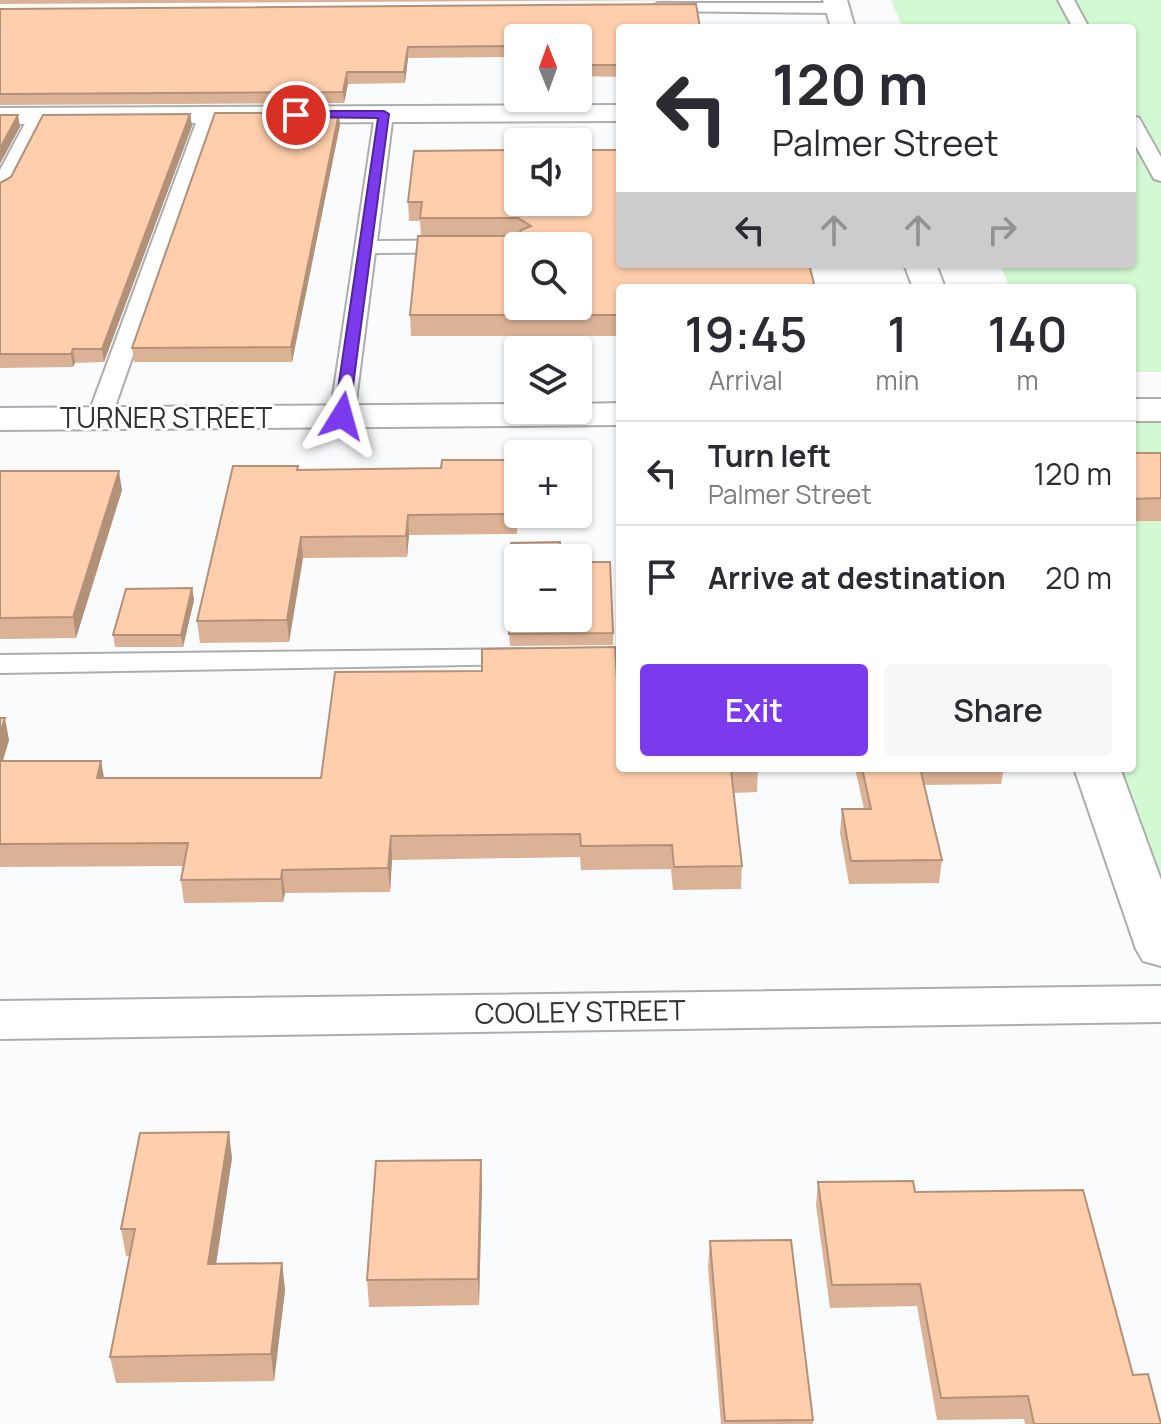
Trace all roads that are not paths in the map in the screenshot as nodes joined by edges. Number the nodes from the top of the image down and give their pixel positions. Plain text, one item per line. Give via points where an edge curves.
1 (1066, 0) edge
2 (648, 9) edge
3 (838, 12) edge
4 (1079, 24) edge
5 (616, 113) edge
6 (384, 114) junction
7 (208, 115) junction
8 (0, 116) edge
9 (38, 116) junction
10 (1136, 129) edge
11 (1161, 174) edge
12 (0, 188) edge
13 (504, 246) edge
14 (365, 247) junction
15 (1136, 410) edge
16 (1161, 410) edge
17 (616, 414) edge
18 (342, 416) junction
19 (99, 418) junction
20 (0, 419) edge
21 (616, 657) edge
22 (0, 664) edge
23 (1098, 772) edge
24 (1161, 949) edge
25 (1161, 1004) edge
26 (2, 1027) edge

1 - 4 lane
2 - 3 lane
5 - 6 street
6 - 7 street
6 - 14 lane
7 - 9 street
7 - 19 lane
8 - 9 street
9 - 12 lane
10 - 11 lane
13 - 14 lane
14 - 18 lane
15 - 16 street
17 - 18 street, TURNER STREET
18 - 19 street, TURNER STREET
19 - 20 street, TURNER STREET
21 - 22 lane
23 - 24 street
25 - 26 street, COOLEY STREET

